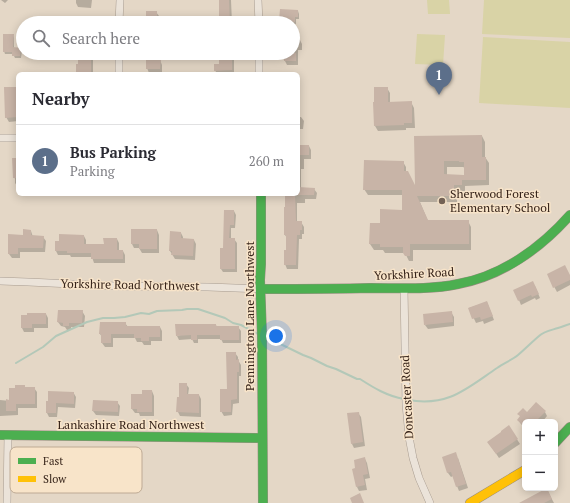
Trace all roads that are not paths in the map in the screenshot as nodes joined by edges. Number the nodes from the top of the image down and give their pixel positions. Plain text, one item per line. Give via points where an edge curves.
1 (120, 0) edge
2 (258, 0) edge
3 (119, 16) edge
4 (259, 16) edge
5 (119, 60) edge
6 (259, 60) edge
7 (120, 72) edge
8 (259, 72) edge
9 (0, 138) edge
10 (16, 138) edge
11 (261, 196) edge
12 (570, 214) edge
13 (0, 281) edge
14 (404, 288) junction
15 (260, 290) junction
16 (570, 427) edge
17 (4, 436) edge
18 (262, 438) junction
19 (558, 440) edge
20 (522, 472) edge
21 (7, 503) edge
22 (263, 503) edge
23 (430, 503) edge
24 (470, 503) edge

1 - 3 street
2 - 4 street
5 - 7 street
6 - 8 street
9 - 10 street
11 - 15 street, Pennington Lane Northwest
12 - 14 street, Yorkshire Road via 550,237 500,270 476,280 449,286
13 - 15 street, Yorkshire Road Northwest
14 - 15 street, Yorkshire Road
14 - 23 street, Doncaster Road via 406,411 409,437 419,478
15 - 18 street, Pennington Lane Northwest
16 - 19 street
17 - 18 street, Lankashire Road Northwest
17 - 21 street
18 - 22 street, Pennington Lane Northwest
20 - 24 street

